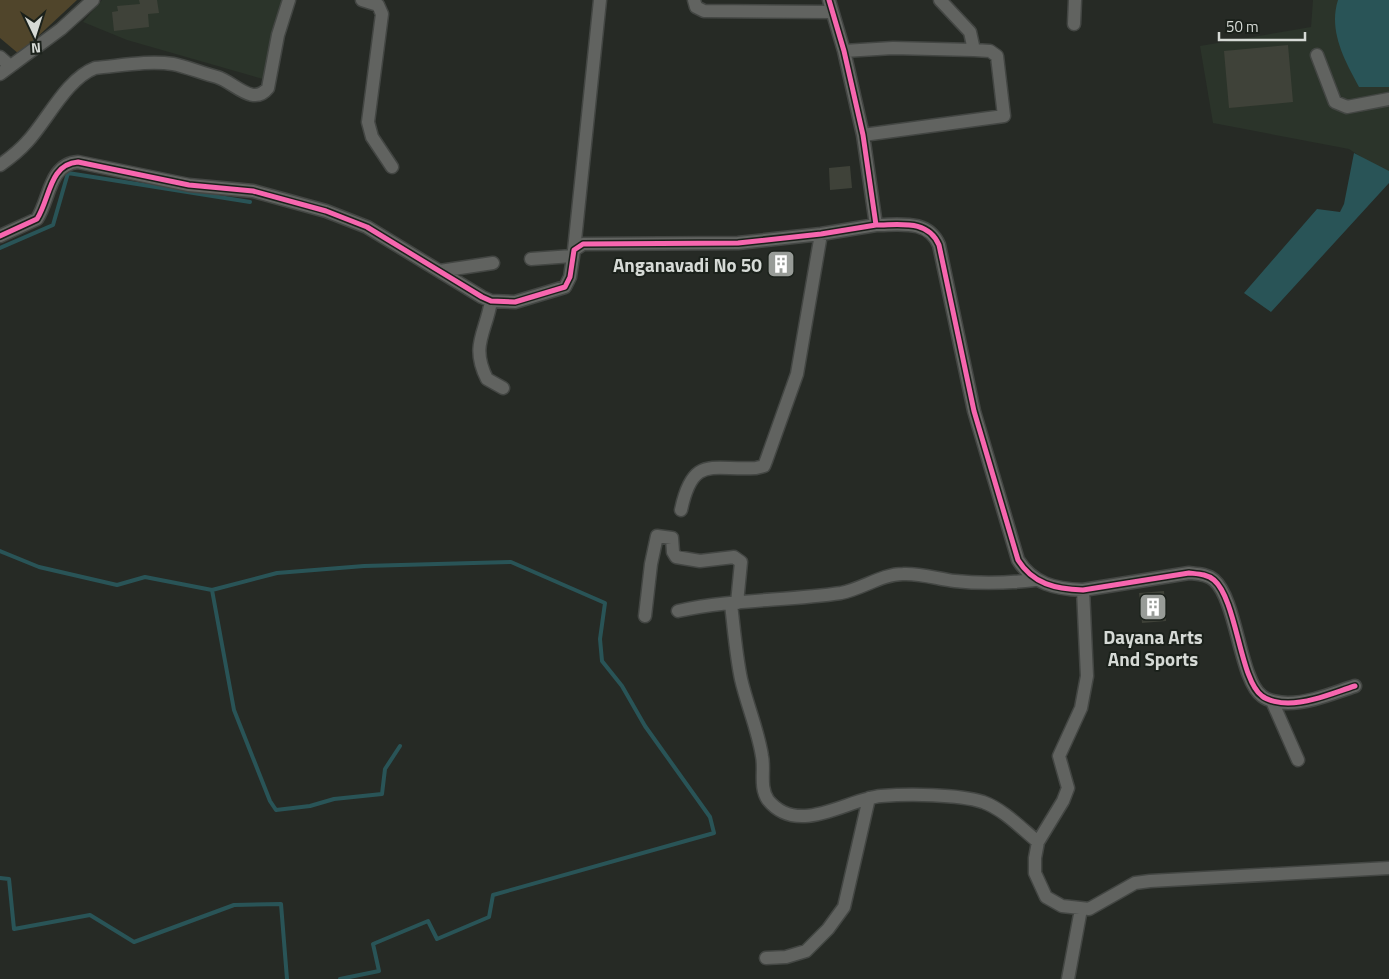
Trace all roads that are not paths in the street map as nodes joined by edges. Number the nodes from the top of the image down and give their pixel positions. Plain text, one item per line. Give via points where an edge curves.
1 (93, 0) edge
2 (289, 0) edge
3 (362, 0) edge
4 (600, 0) edge
5 (694, 0) edge
6 (940, 0) edge
7 (1075, 0) edge
8 (831, 6) edge
9 (1074, 24) dead end
10 (844, 50) junction
11 (974, 50) junction
12 (1317, 55) dead end
13 (0, 57) edge
14 (5, 70) edge
15 (1389, 99) edge
16 (862, 135) junction
17 (0, 165) edge
18 (392, 167) dead end
19 (876, 225) junction
20 (822, 234) junction
21 (0, 236) edge
22 (573, 253) junction
23 (531, 259) dead end
24 (494, 264) dead end
25 (440, 271) junction
26 (491, 301) junction
27 (503, 388) dead end
28 (681, 510) dead end
29 (1035, 580) junction
30 (1083, 590) junction
31 (734, 604) junction
32 (678, 611) dead end
33 (645, 616) dead end
34 (1355, 686) dead end
35 (1272, 701) junction
36 (1298, 760) dead end
37 (869, 798) junction
38 (1038, 842) junction
39 (1389, 868) edge
40 (1081, 908) junction
41 (766, 958) dead end
42 (1068, 979) edge

1 - 14 street via 61,29
2 - 17 street via 278,35 268,88 264,93 244,93 226,80 175,64 95,68 70,88 28,141
3 - 18 street via 378,5 382,14 368,122 372,137
4 - 22 street
5 - 8 street via 696,7 704,11
6 - 11 street via 968,28
7 - 9 street
8 - 10 street
10 - 11 street
10 - 16 street
11 - 16 street via 990,51 997,56 1003,117
12 - 15 street via 1335,102 1347,107
13 - 14 street
16 - 19 street
19 - 20 street
19 - 29 street via 921,226 933,233 936,239 976,420 1018,560
20 - 22 street via 738,244 588,243 580,245
20 - 28 street via 797,374 764,466 700,470 692,479
21 - 25 street via 37,219 57,172 69,163 78,162 189,185 253,191 326,210 367,227
22 - 23 street
22 - 26 street via 570,276 562,288 515,302
24 - 25 street
25 - 26 street
26 - 27 street via 488,319 480,335 479,352 487,379
29 - 30 street
29 - 31 street via 984,583 893,574 843,592
30 - 35 street via 1189,573 1204,574 1214,580 1224,594 1255,688 1261,696
30 - 38 street via 1087,676 1081,708 1059,756 1068,788
31 - 32 street via 707,604
31 - 33 street via 741,562 734,558 700,561 676,557 672,538 658,536
31 - 37 street via 741,678 762,756 763,790 768,800 782,812 805,815 825,814
34 - 35 street via 1306,701
35 - 36 street
37 - 38 street via 962,798 984,803 1008,817
37 - 41 street via 844,907 806,951
38 - 40 street via 1034,873 1042,892 1062,906
39 - 40 street via 1150,881 1136,883 1089,909
40 - 42 street

